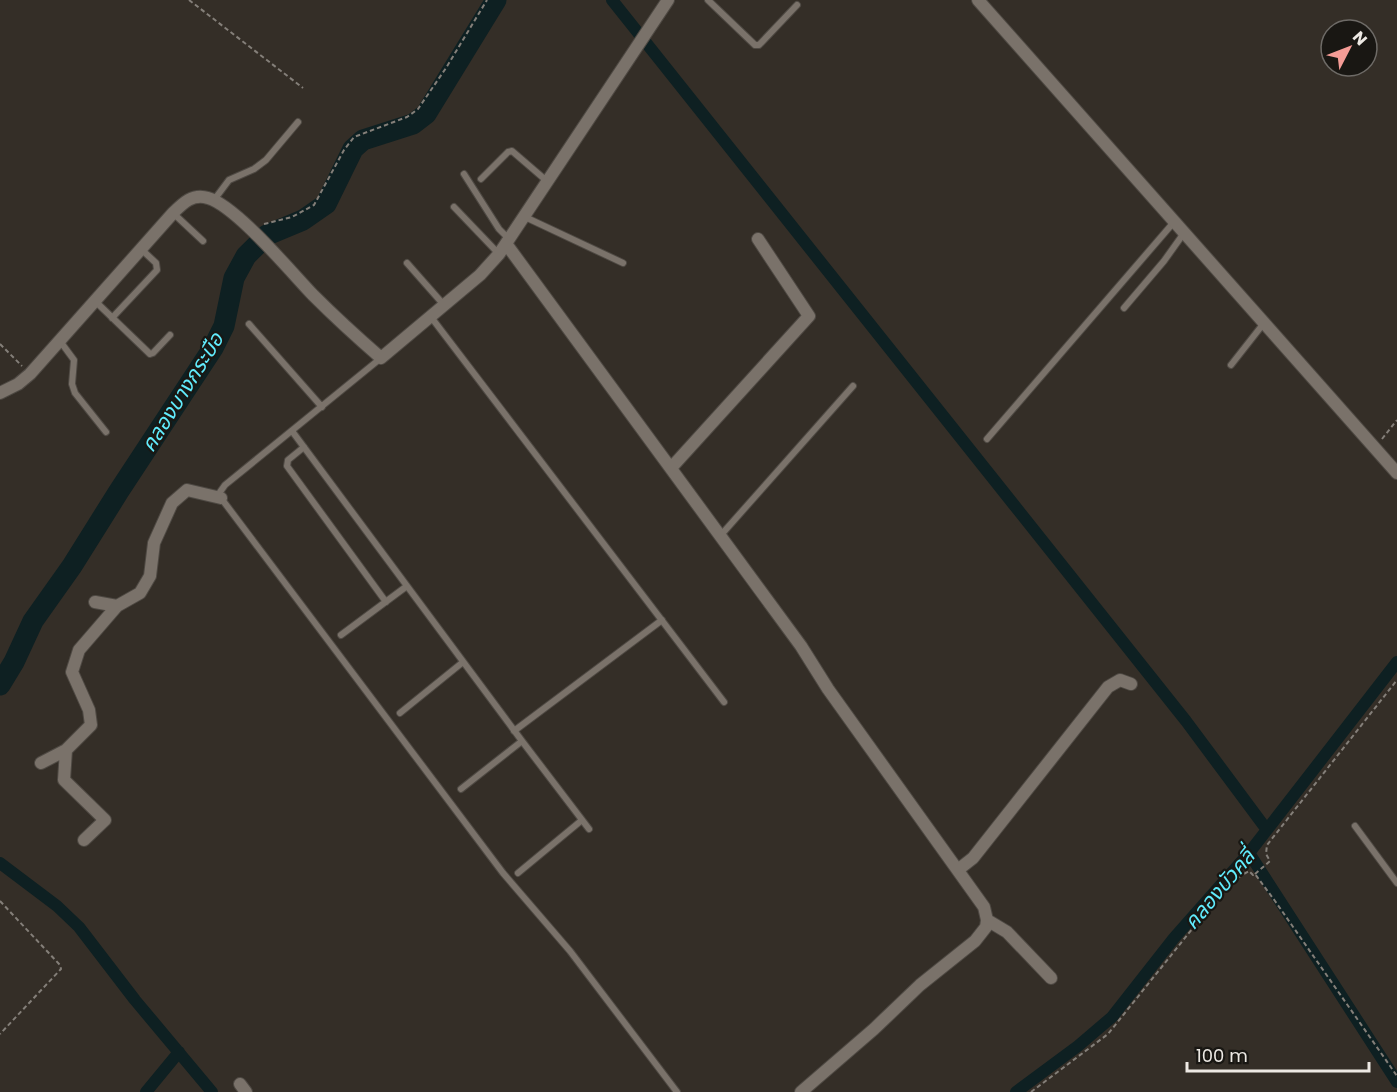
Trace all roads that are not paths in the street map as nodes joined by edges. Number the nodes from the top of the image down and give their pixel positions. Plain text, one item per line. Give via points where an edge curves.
1 (668, 0) edge
2 (708, 0) edge
3 (978, 0) edge
4 (797, 5) dead end
5 (298, 122) dead end
6 (464, 174) dead end
7 (481, 178) dead end
8 (548, 182) junction
9 (214, 200) junction
10 (454, 207) dead end
11 (173, 213) junction
12 (525, 217) junction
13 (1174, 222) junction
14 (1184, 233) junction
15 (758, 239) dead end
16 (203, 241) dead end
17 (505, 246) junction
18 (140, 249) junction
19 (407, 263) dead end
20 (623, 263) dead end
21 (94, 301) junction
22 (444, 306) junction
23 (1124, 308) dead end
24 (431, 317) junction
25 (112, 318) junction
26 (1264, 323) junction
27 (249, 324) dead end
28 (170, 335) dead end
29 (59, 340) junction
30 (381, 358) junction
31 (1231, 365) dead end
32 (853, 386) dead end
33 (0, 393) edge
34 (322, 407) junction
35 (292, 430) junction
36 (106, 432) dead end
37 (987, 439) dead end
38 (304, 447) junction
39 (671, 468) junction
40 (1397, 473) edge
41 (221, 498) junction
42 (721, 535) junction
43 (407, 586) junction
44 (95, 602) dead end
45 (386, 602) junction
46 (117, 606) junction
47 (662, 620) junction
48 (341, 635) dead end
49 (463, 662) junction
50 (1131, 684) dead end
51 (724, 702) dead end
52 (400, 713) dead end
53 (514, 731) junction
54 (522, 741) junction
55 (66, 750) junction
56 (41, 763) dead end
57 (461, 789) dead end
58 (582, 820) junction
59 (1355, 826) dead end
60 (589, 829) dead end
61 (84, 840) dead end
62 (959, 869) junction
63 (518, 873) dead end
64 (1397, 882) edge
65 (987, 921) junction
66 (1051, 978) dead end
67 (677, 1092) edge
68 (801, 1092) edge

1 - 8 street
2 - 4 lane via 755,45
3 - 13 street
5 - 9 lane via 266,160 229,180
6 - 17 lane
7 - 8 lane via 512,151
8 - 12 street
9 - 11 street via 195,196
9 - 30 street via 261,240
10 - 17 lane
11 - 16 lane
11 - 18 street
12 - 17 street
12 - 20 lane
13 - 14 street
13 - 37 lane
14 - 23 lane
14 - 26 street
15 - 39 street via 809,316
17 - 22 street via 480,275
17 - 39 street
18 - 21 street
18 - 25 lane via 156,263 158,270
19 - 22 lane
21 - 25 lane
21 - 29 street
22 - 24 street
24 - 30 street
24 - 47 lane
25 - 28 lane via 150,354
26 - 31 lane
26 - 40 street
27 - 34 lane
29 - 33 street via 30,374
29 - 36 lane via 74,360 75,393
30 - 34 lane
32 - 42 lane
34 - 35 lane
35 - 38 lane
35 - 41 lane via 221,489
38 - 43 lane
38 - 45 lane via 288,460 287,466
39 - 42 street
41 - 46 street via 187,490 172,503 154,543 150,576 140,593
41 - 67 lane via 503,873 570,951
42 - 62 street
43 - 45 lane
43 - 49 lane
44 - 46 street
45 - 48 lane
46 - 55 street via 79,650 72,672 89,710 91,725
47 - 51 lane
47 - 53 lane
49 - 52 lane
49 - 53 lane
50 - 62 street via 1120,680 1108,687 973,858
53 - 54 lane
54 - 57 lane
54 - 58 lane
55 - 56 street
55 - 61 street via 64,780 105,820
58 - 60 lane
58 - 63 lane
59 - 64 lane
62 - 65 street via 984,907
65 - 66 street via 1007,932
65 - 68 street via 975,941

